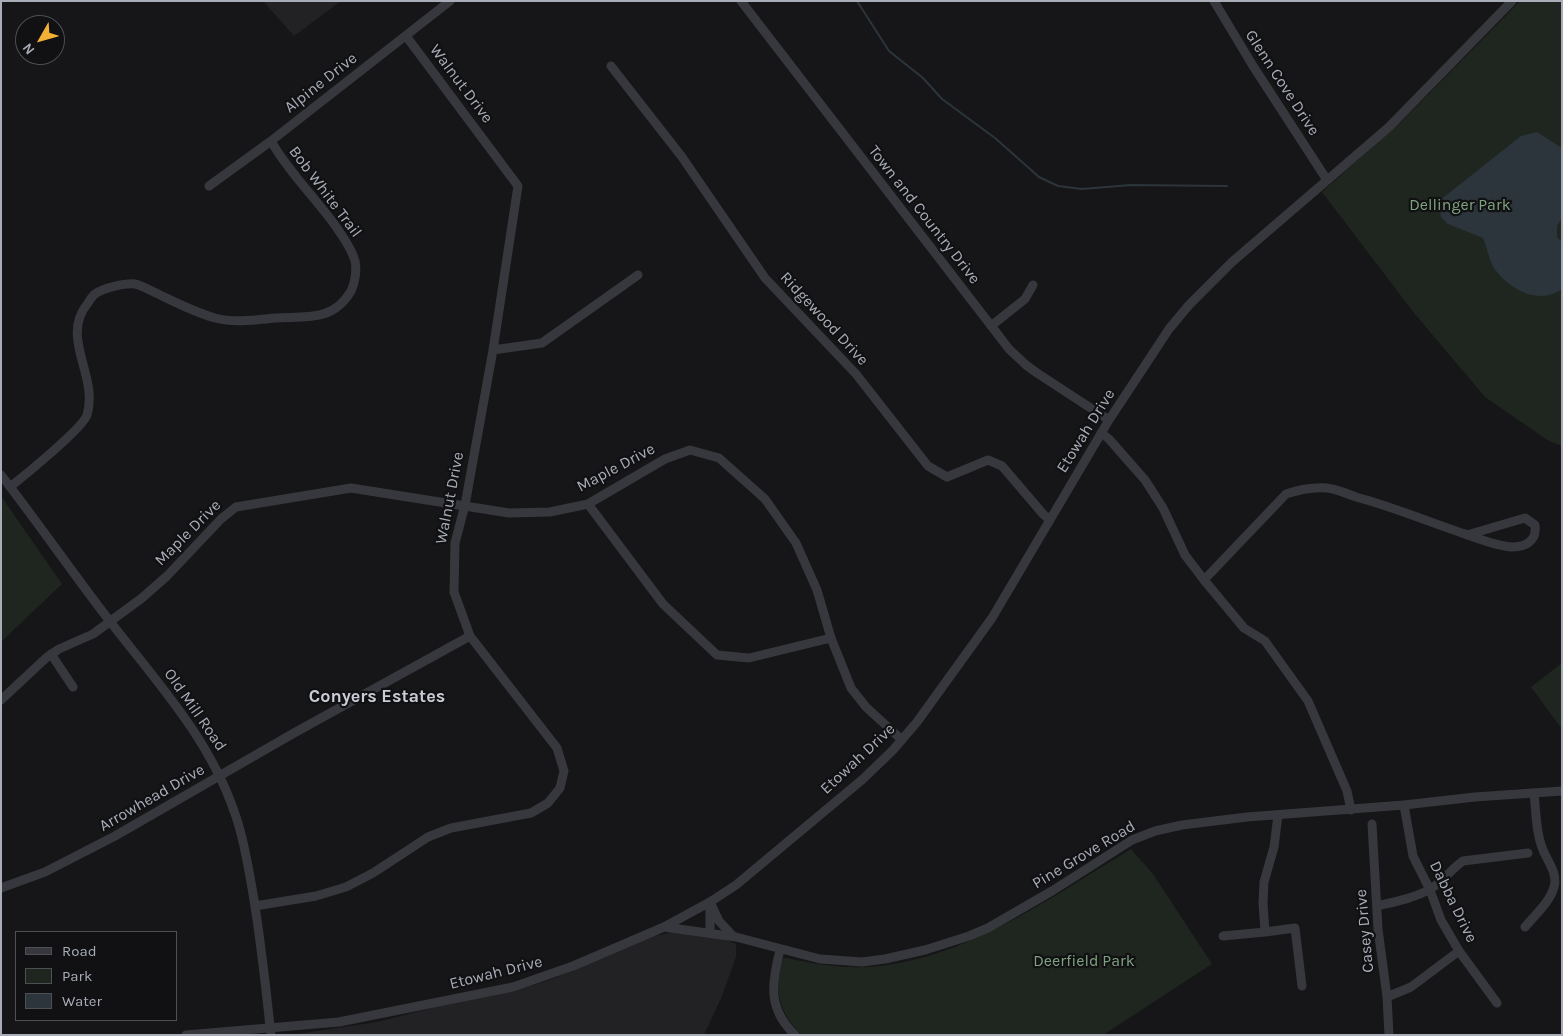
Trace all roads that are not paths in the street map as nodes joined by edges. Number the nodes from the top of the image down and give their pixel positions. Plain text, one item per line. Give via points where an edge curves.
1 (450, 1) edge
2 (741, 1) edge
3 (1214, 1) edge
4 (1512, 1) edge
5 (406, 36) junction
6 (611, 66) dead end
7 (270, 141) junction
8 (1327, 180) junction
9 (210, 186) dead end
10 (638, 276) dead end
11 (1033, 285) dead end
12 (991, 326) junction
13 (493, 350) junction
14 (1109, 420) junction
15 (1101, 433) junction
16 (1, 475) edge
17 (10, 487) junction
18 (588, 504) junction
19 (465, 505) junction
20 (1050, 519) junction
21 (1467, 535) junction
22 (1204, 580) junction
23 (110, 622) junction
24 (470, 636) junction
25 (831, 638) junction
26 (51, 654) junction
27 (73, 687) dead end
28 (1, 700) edge
29 (902, 740) junction
30 (220, 776) junction
31 (1562, 791) edge
32 (1534, 793) junction
33 (1404, 806) junction
34 (1351, 810) junction
35 (1278, 815) junction
36 (1372, 824) dead end
37 (1528, 853) dead end
38 (1, 888) edge
39 (1430, 890) junction
40 (710, 902) junction
41 (255, 906) junction
42 (1377, 906) junction
43 (664, 927) junction
44 (1525, 927) dead end
45 (1265, 932) junction
46 (710, 933) junction
47 (1223, 936) dead end
48 (736, 937) junction
49 (780, 950) junction
50 (1459, 951) junction
51 (1302, 986) dead end
52 (1387, 997) junction
53 (1497, 1003) dead end
54 (271, 1032) edge
55 (186, 1035) edge
56 (795, 1035) edge
57 (1389, 1035) edge

1 - 5 street, Alpine Drive
2 - 12 street, Town and Country Drive
3 - 8 street, Glenn Cove Drive
4 - 8 street, Etowah Drive via 1396,120
5 - 7 street, Alpine Drive
5 - 13 street, Walnut Drive via 518,186
6 - 20 street, Ridgewood Drive via 682,157 765,278 856,374 928,466 947,477 988,460 1002,466
7 - 9 street, Alpine Drive
7 - 17 street, Bob White Trail via 348,245 356,270 353,287 345,302 331,312 306,319 237,321 195,311 136,284 115,286 95,294 81,310 77,327 77,340 90,386 86,417
8 - 14 street, Etowah Drive via 1192,301 1169,329
10 - 13 street via 542,343
11 - 12 street via 1025,299
12 - 14 street, Town and Country Drive via 1026,366
13 - 19 street, Walnut Drive
14 - 15 street, Etowah Drive
15 - 20 street, Etowah Drive
15 - 22 street via 1144,480 1163,508 1185,555
16 - 17 street, Old Mill Road
17 - 23 street, Old Mill Road
18 - 19 street, Maple Drive via 550,512 509,513
18 - 25 street via 663,604 717,655 749,658
18 - 25 street, Maple Drive via 665,459 690,450 719,458 764,499 796,543 817,590
19 - 23 street, Maple Drive via 351,488 236,507 220,519 157,586
19 - 24 street, Walnut Drive via 455,543 454,592
20 - 29 street, Etowah Drive via 987,625
21 - 21 street via 1511,547 1527,544 1536,533 1535,525 1525,518
21 - 22 street via 1327,488 1295,491 1286,494
22 - 34 street via 1244,628 1265,641 1308,701 1347,791
23 - 26 street, Maple Drive via 86,638
23 - 30 street, Old Mill Road via 187,721
24 - 30 street, Arrowhead Drive
24 - 41 street, Walnut Drive via 557,748 564,771 560,788 548,804 531,814 451,828 428,837 346,887 316,896
25 - 29 street, Maple Drive via 855,694
26 - 27 street
26 - 28 street, Maple Drive
29 - 40 street, Etowah Drive via 863,779 736,885
30 - 38 street, Arrowhead Drive via 45,872
30 - 41 street, Old Mill Road via 243,840
31 - 32 street, Pine Grove Road
32 - 33 street, Pine Grove Road
32 - 44 street via 1543,849 1555,877 1555,885 1551,895
33 - 34 street, Pine Grove Road
33 - 39 street, Dabba Drive via 1413,856
34 - 35 street, Pine Grove Road
35 - 45 street via 1274,847 1264,882
35 - 49 street, Pine Grove Road via 1155,831 1132,840 988,928 925,950 862,962 820,959
36 - 42 street, Casey Drive
37 - 39 street via 1464,862
39 - 42 street
39 - 50 street, Dabba Drive via 1441,920
40 - 43 street, Etowah Drive
40 - 46 street
40 - 48 street via 722,925
41 - 54 street, Old Mill Road
42 - 52 street, Casey Drive
43 - 46 street, Pine Grove Road
43 - 54 street, Etowah Drive via 573,966 513,987 362,1018
45 - 47 street
45 - 51 street via 1295,928
46 - 48 street, Pine Grove Road
48 - 49 street, Pine Grove Road
49 - 56 street via 773,983 774,1002 780,1017
50 - 52 street via 1411,987
50 - 53 street, Dabba Drive
52 - 57 street, Casey Drive
54 - 55 street, Etowah Drive

